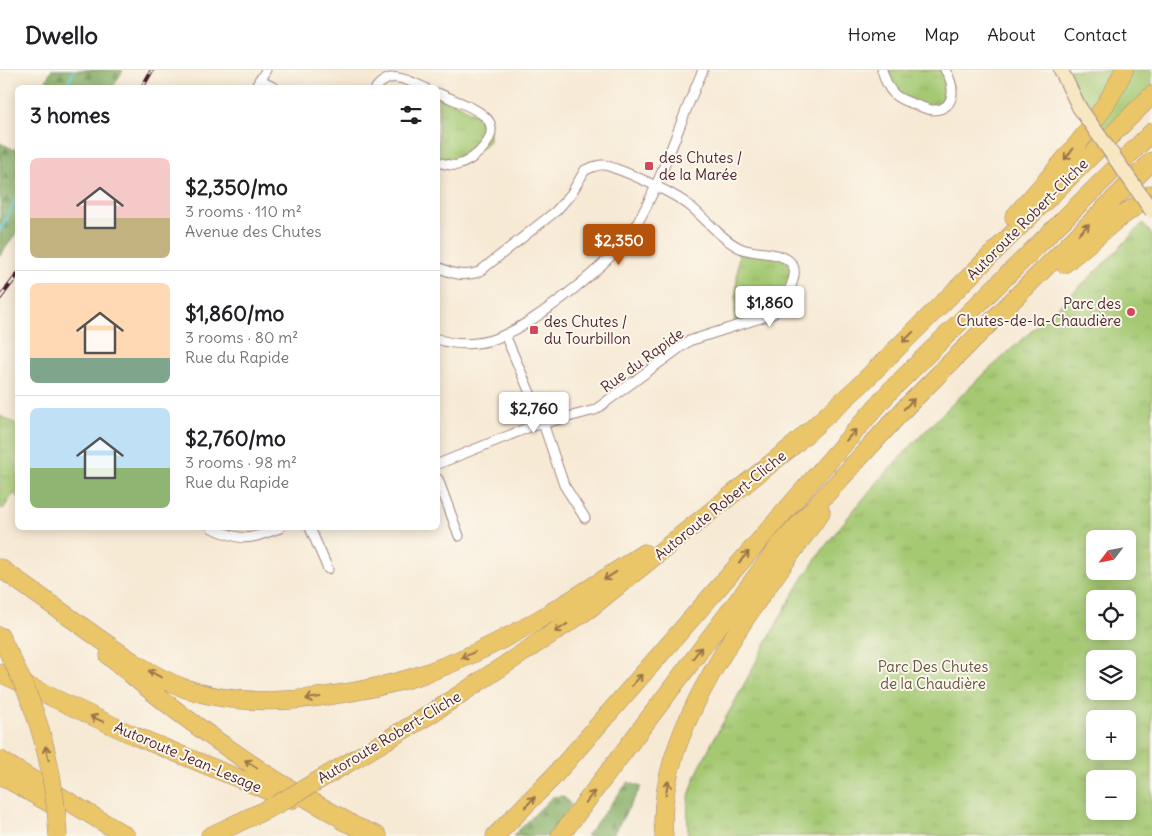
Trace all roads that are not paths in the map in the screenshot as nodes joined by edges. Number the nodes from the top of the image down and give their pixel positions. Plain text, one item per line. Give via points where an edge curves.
1 (266, 70) edge
2 (703, 70) edge
3 (882, 70) edge
4 (945, 70) edge
5 (1061, 70) edge
6 (1124, 70) edge
7 (257, 84) edge
8 (378, 85) edge
9 (417, 85) edge
10 (440, 95) edge
11 (1152, 95) edge
12 (1152, 132) edge
13 (1152, 161) edge
14 (440, 162) edge
15 (655, 186) junction
16 (1152, 194) edge
17 (1152, 211) edge
18 (440, 268) edge
19 (942, 302) junction
20 (1000, 312) junction
21 (504, 335) junction
22 (440, 339) edge
23 (543, 423) junction
24 (440, 463) edge
25 (853, 466) junction
26 (440, 484) edge
27 (586, 518) dead end
28 (217, 530) edge
29 (274, 530) edge
30 (311, 530) edge
31 (682, 533) junction
32 (459, 536) dead end
33 (0, 568) edge
34 (328, 569) dead end
35 (16, 580) junction
36 (0, 636) edge
37 (4, 647) edge
38 (0, 673) edge
39 (0, 760) edge
40 (0, 775) edge
41 (276, 805) junction
42 (352, 825) junction
43 (58, 836) edge
44 (118, 836) edge
45 (126, 836) edge
46 (210, 836) edge
47 (226, 836) edge
48 (378, 836) edge
49 (495, 836) edge
50 (560, 836) edge
51 (664, 836) edge

1 - 7 street
2 - 15 street
3 - 4 street via 895,95 931,110 941,109 954,94
5 - 17 street, bridge via 1079,107
6 -> 19 highway via 1106,105 1069,154
8 - 9 street via 383,78 392,75
10 - 14 street via 484,115 491,130 489,141 478,154 456,165
11 - 19 highway, Autoroute Robert-Cliche
49 -> 12 highway, Autoroute Robert-Cliche via 553,777 890,391
20 -> 13 highway
15 - 18 street via 602,165 593,166 585,170 556,211 488,267 465,275 451,274
15 - 21 street via 637,224 617,252 532,319
15 - 23 street, Rue du Rapide via 689,205 739,248 784,257 791,263 794,277 773,314 688,342 595,410
16 - 20 highway via 1082,248 1032,293
19 -> 31 highway, Autoroute Robert-Cliche via 860,385 794,445
25 -> 20 highway
21 - 22 street via 481,343
21 - 23 street
23 - 24 street, Rue du Rapide
23 - 27 street via 564,485
50 -> 25 highway via 779,546
51 -> 25 highway via 666,794 672,766 704,690 751,609
26 - 32 street
28 - 29 street via 245,539
30 - 34 street
31 -> 35 highway via 534,621 429,672 361,691 280,702 220,697 183,688 120,653
31 -> 41 highway, Autoroute Robert-Cliche, bridge via 647,564 542,641 429,715
33 - 35 highway
42 -> 35 highway via 275,780 154,695
36 - 37 highway
43 -> 37 highway, bridge via 53,779 45,745 34,708
42 -> 38 highway, Autoroute Jean-Lesage via 135,736
39 - 45 highway
40 - 44 highway
41 - 46 highway
41 - 47 highway, Autoroute Robert-Cliche
42 - 48 highway, Autoroute Jean-Lesage

